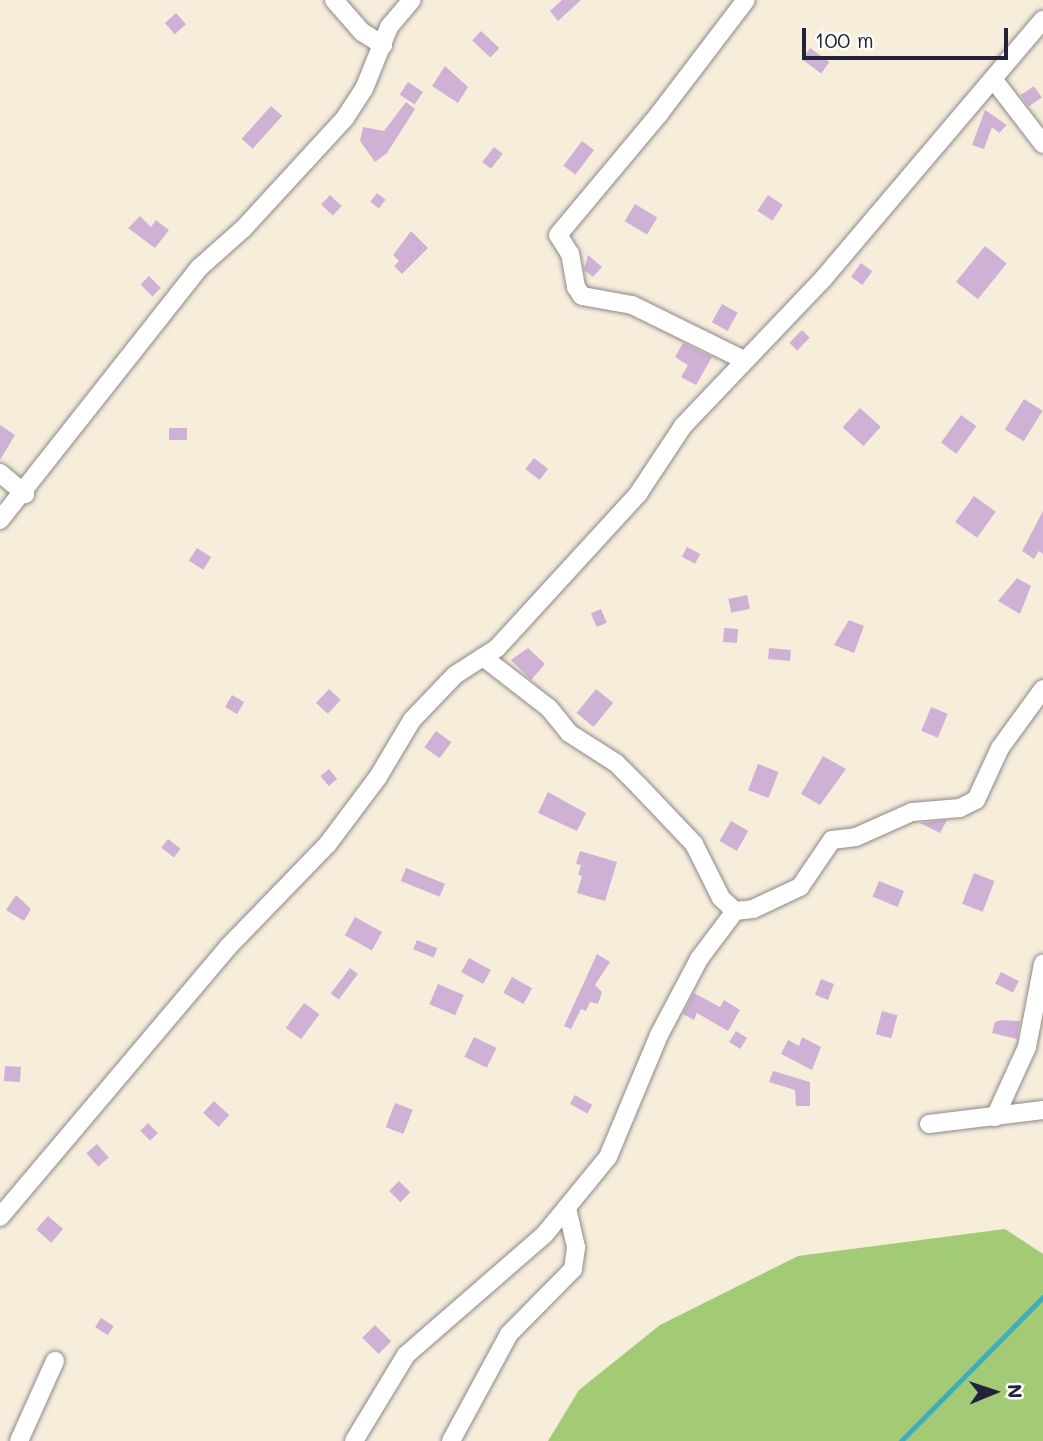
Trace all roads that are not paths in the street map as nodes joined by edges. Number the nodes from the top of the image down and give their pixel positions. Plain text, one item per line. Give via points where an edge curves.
1 (334, 0) edge
2 (412, 0) edge
3 (746, 0) edge
4 (1043, 20) edge
5 (383, 45) junction
6 (993, 79) junction
7 (1043, 144) edge
8 (744, 360) junction
9 (0, 473) edge
10 (25, 494) junction
11 (0, 520) edge
12 (484, 657) junction
13 (1043, 689) edge
14 (735, 911) junction
15 (1043, 964) edge
16 (1043, 1110) edge
17 (995, 1117) junction
18 (929, 1124) dead end
19 (567, 1209) junction
20 (0, 1217) edge
21 (55, 1361) dead end
22 (19, 1441) edge
23 (354, 1441) edge
24 (451, 1441) edge

1 - 5 street via 362,32
2 - 5 street via 389,27
3 - 8 street via 558,235 570,254 582,296 632,305
4 - 6 street
5 - 10 street via 345,118 243,229 199,268 51,453
6 - 7 street
6 - 8 street via 823,279
8 - 12 street via 683,426 638,494
9 - 10 street
10 - 11 street
12 - 14 street via 549,708 575,737 607,756 631,778 694,844 720,898
12 - 20 street via 455,675 412,720 378,777 327,845 228,947
13 - 14 street via 1000,748 976,800 960,808 912,812 856,837 832,840 800,887 753,909
14 - 19 street via 699,959 676,1002 608,1157
15 - 17 street via 1027,1047
16 - 17 street
17 - 18 street
19 - 23 street via 545,1234 406,1354
19 - 24 street via 576,1247 573,1269 509,1334
21 - 22 street

